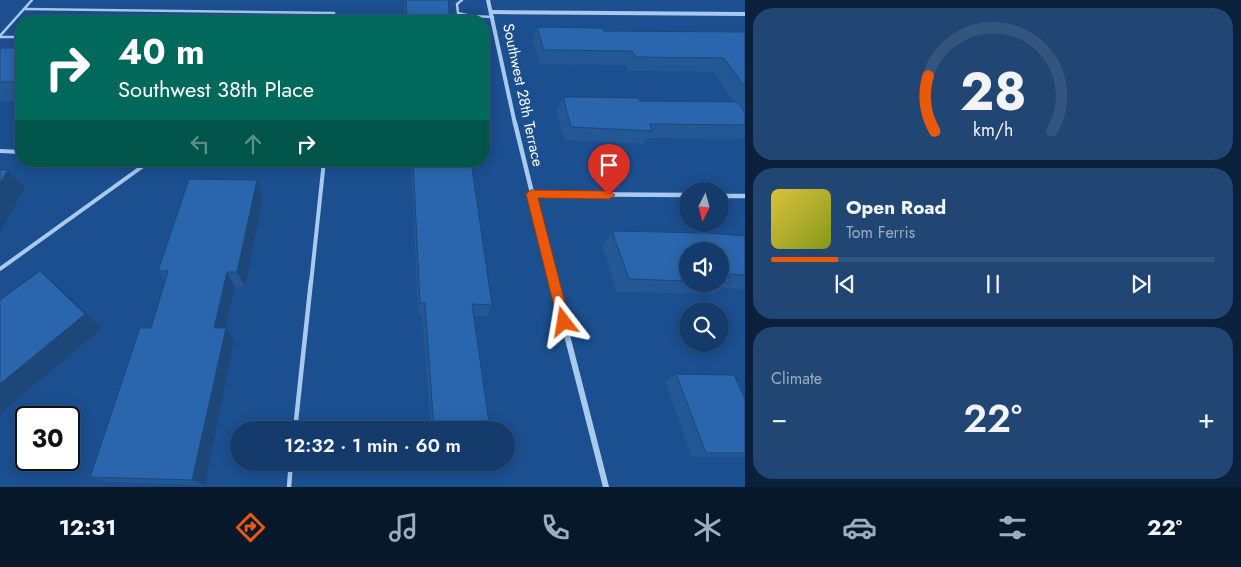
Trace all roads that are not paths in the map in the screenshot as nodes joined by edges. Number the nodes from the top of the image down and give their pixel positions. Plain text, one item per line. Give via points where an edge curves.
1 (32, 0) edge
2 (462, 0) edge
3 (488, 0) edge
4 (24, 9) junction
5 (745, 14) edge
6 (19, 15) edge
7 (334, 15) edge
8 (464, 15) edge
9 (492, 15) junction
10 (15, 20) edge
11 (0, 37) edge
12 (15, 37) edge
13 (0, 152) edge
14 (15, 152) edge
15 (142, 167) edge
16 (323, 167) edge
17 (531, 194) junction
18 (679, 195) edge
19 (729, 196) edge
20 (745, 196) edge
21 (0, 269) edge
22 (296, 421) edge
23 (290, 471) edge
24 (289, 487) edge
25 (606, 487) edge

1 - 4 lane
2 - 8 lane via 457,4 458,13
3 - 9 street, Southwest 28th Terrace
4 - 6 lane
4 - 7 lane
5 - 9 street
9 - 17 street, Southwest 28th Terrace
10 - 11 lane
11 - 12 lane
13 - 14 lane
15 - 21 lane
16 - 22 lane
17 - 18 street
17 - 25 street, Southwest 28th Terrace
19 - 20 street
23 - 24 lane

